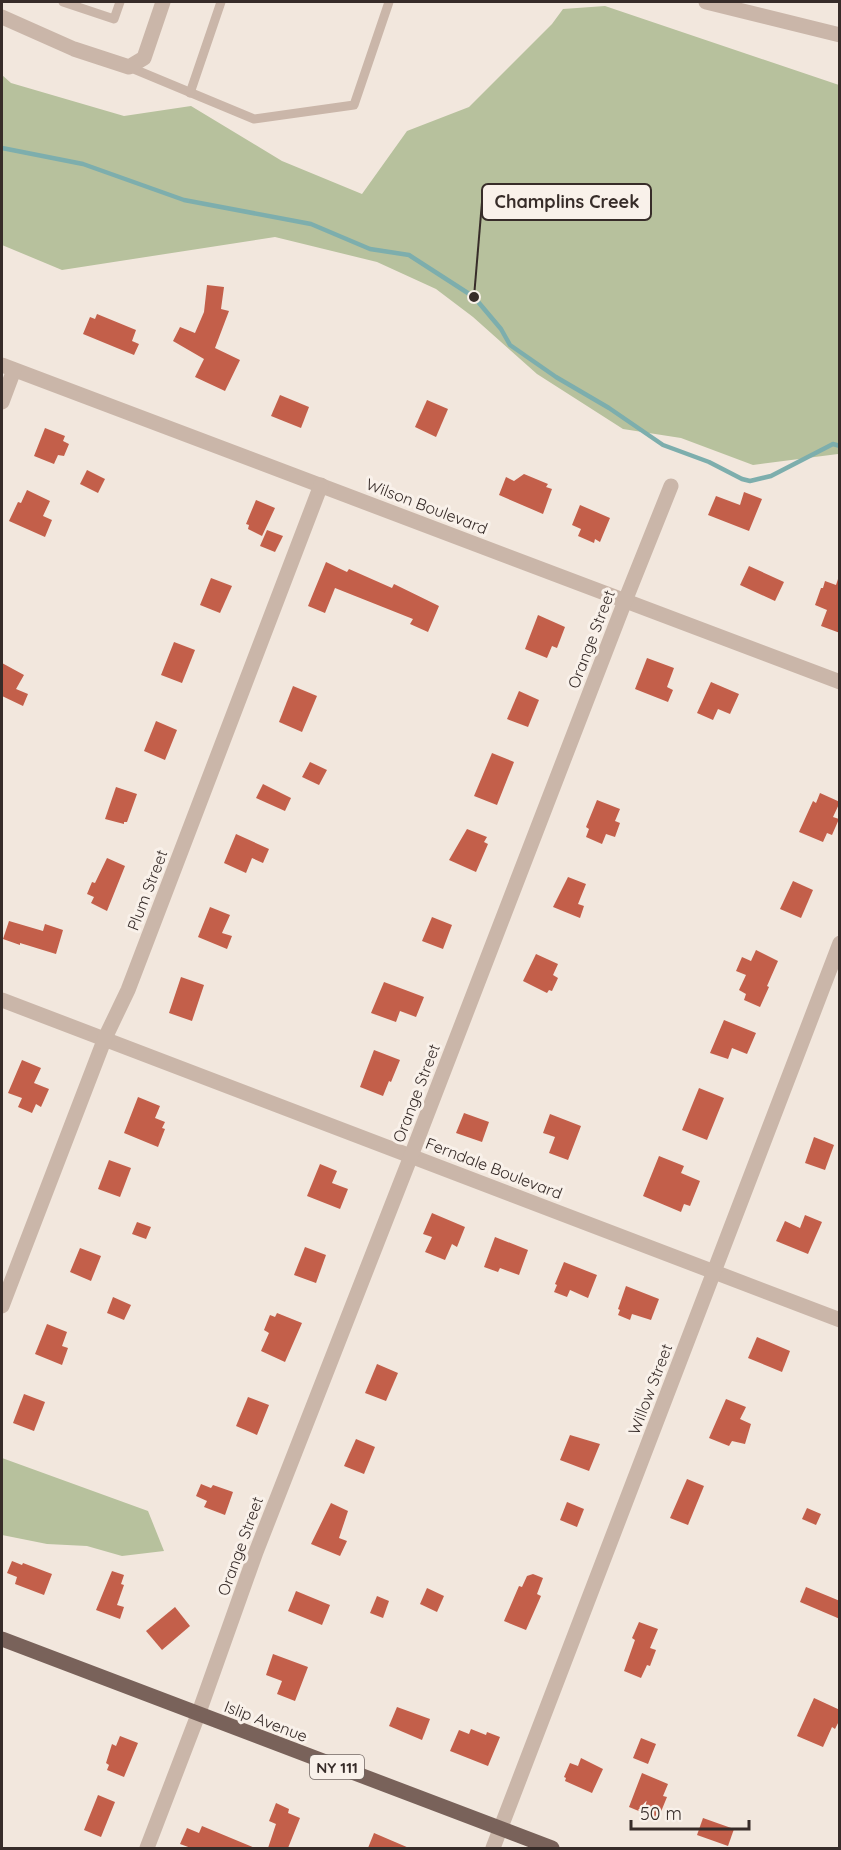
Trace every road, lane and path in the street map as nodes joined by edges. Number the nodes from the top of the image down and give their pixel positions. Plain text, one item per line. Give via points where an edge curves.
1 (63, 2) edge
2 (120, 2) edge
3 (163, 2) edge
4 (221, 2) edge
5 (389, 2) edge
6 (706, 2) edge
7 (2, 17) edge
8 (840, 35) edge
9 (129, 67) junction
10 (190, 93) junction
11 (8, 368) edge
12 (2, 402) edge
13 (321, 485) junction
14 (671, 486) dead end
15 (625, 601) junction
16 (840, 682) edge
17 (840, 943) edge
18 (2, 1000) edge
19 (105, 1038) junction
20 (411, 1156) junction
21 (714, 1272) junction
22 (2, 1306) edge
23 (840, 1320) edge
24 (2, 1639) edge
25 (198, 1714) junction
26 (501, 1830) junction
27 (147, 1848) edge
28 (493, 1848) edge
29 (552, 1848) edge

1 - 2 lane via 114,19
3 - 9 street via 144,58
4 - 10 lane
5 - 10 lane via 354,105 254,119
6 - 8 street
7 - 9 street via 74,49
9 - 10 lane
11 - 12 street
11 - 13 street, Wilson Boulevard
13 - 15 street, Wilson Boulevard
13 - 19 street, Plum Street via 128,990
14 - 15 street, Orange Street
15 - 16 street, Wilson Boulevard
15 - 20 street, Orange Street
17 - 21 street, Willow Street
18 - 19 street, Ferndale Boulevard
19 - 20 street, Ferndale Boulevard
19 - 22 street, Plum Street
20 - 21 street, Ferndale Boulevard
20 - 25 street, Orange Street via 256,1552
21 - 23 street, Ferndale Boulevard
21 - 26 street, Willow Street
24 - 25 main road, Islip Avenue / NY 111
25 - 26 main road, Islip Avenue / NY 111
25 - 27 street, Orange Street
26 - 28 street, Willow Street
26 - 29 main road, Islip Avenue / NY 111

